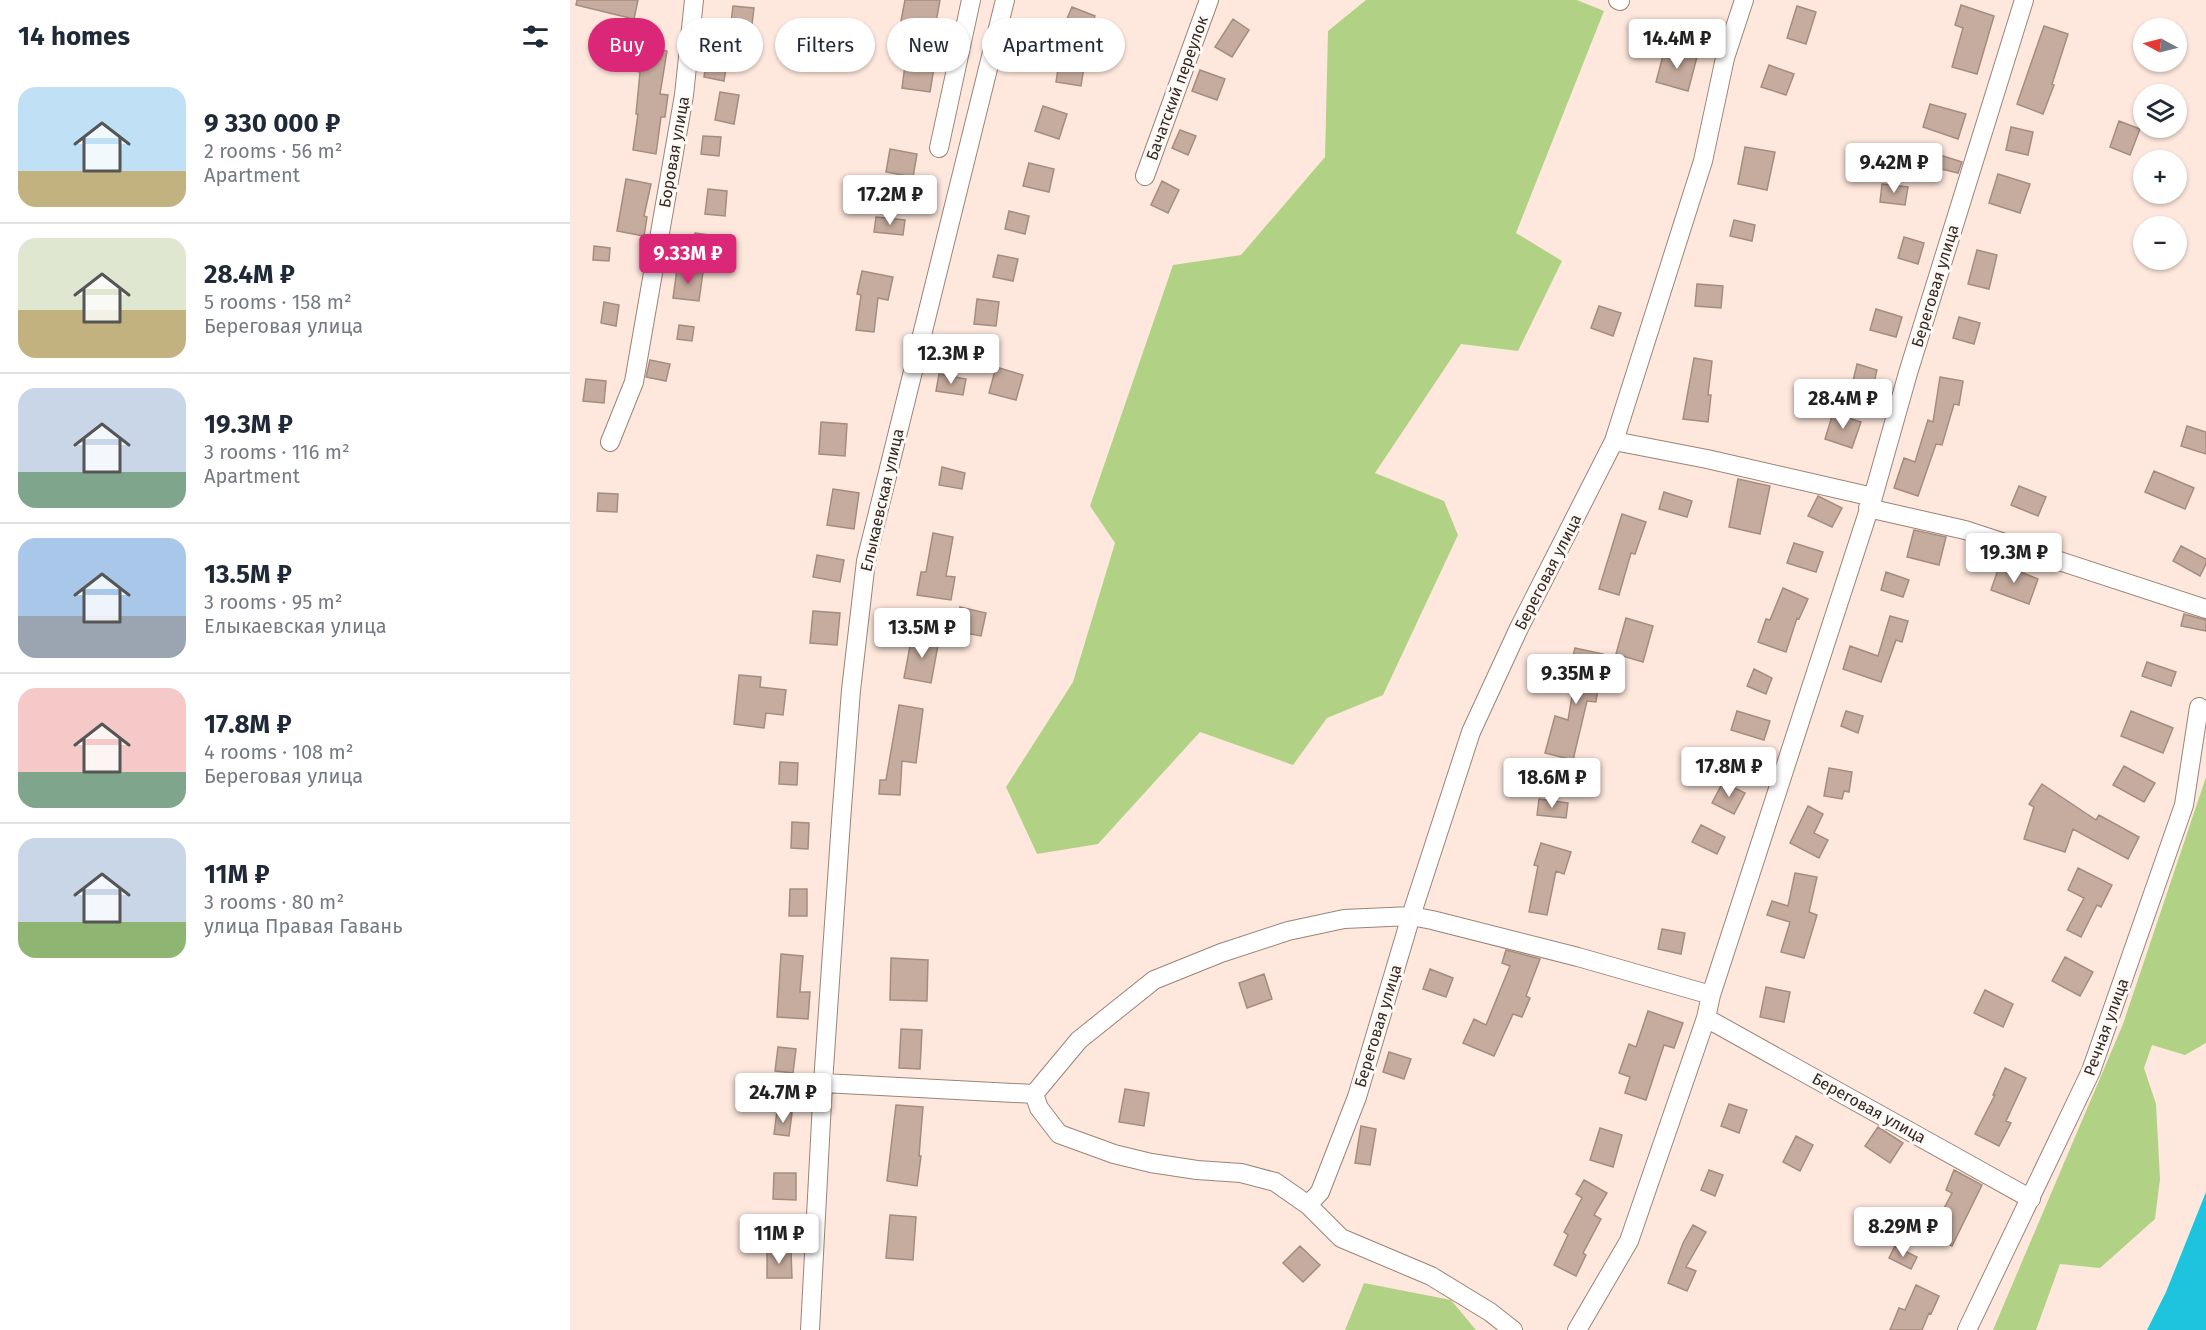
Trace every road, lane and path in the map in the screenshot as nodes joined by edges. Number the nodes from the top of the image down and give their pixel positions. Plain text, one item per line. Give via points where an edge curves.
1 (694, 0) edge
2 (971, 0) edge
3 (984, 0) edge
4 (1209, 0) edge
5 (1744, 0) edge
6 (2024, 0) edge
7 (1004, 3) edge
8 (939, 148) dead end
9 (1145, 176) dead end
10 (1614, 441) junction
11 (610, 442) dead end
12 (1870, 502) junction
13 (2206, 609) edge
14 (2199, 707) dead end
15 (1411, 916) junction
16 (1711, 995) junction
17 (1706, 1018) junction
18 (823, 1083) junction
19 (1034, 1094) junction
20 (2031, 1199) junction
21 (1308, 1205) junction
22 (810, 1330) edge
23 (1513, 1330) edge
24 (1577, 1330) edge
25 (1967, 1330) edge

1 - 11 street, Боровая улица via 684,95 634,382
2 - 8 street
3 - 7 street
4 - 9 street, Бачатский переулок
5 - 10 street, Береговая улица via 1725,58 1703,161
6 - 12 street, Береговая улица
7 - 18 street, Елыкаевская улица via 866,561 851,690
10 - 12 street via 1707,459
10 - 15 street, Береговая улица via 1471,732
12 - 13 street
12 - 16 street, Береговая улица
14 - 20 street, Речная улица via 2184,805 2091,1071
15 - 16 street
15 - 19 street via 1344,919 1288,931 1154,980 1079,1040
15 - 21 street, Береговая улица via 1357,1097 1320,1191
16 - 17 street, Береговая улица
17 - 20 street, Береговая улица
17 - 24 street, Береговая улица via 1629,1241
18 - 19 street
18 - 22 street, Елыкаевская улица
19 - 21 street via 1039,1108 1059,1134 1151,1163 1241,1173 1275,1182
20 - 25 street, Речная улица
21 - 23 street via 1341,1238 1431,1276

